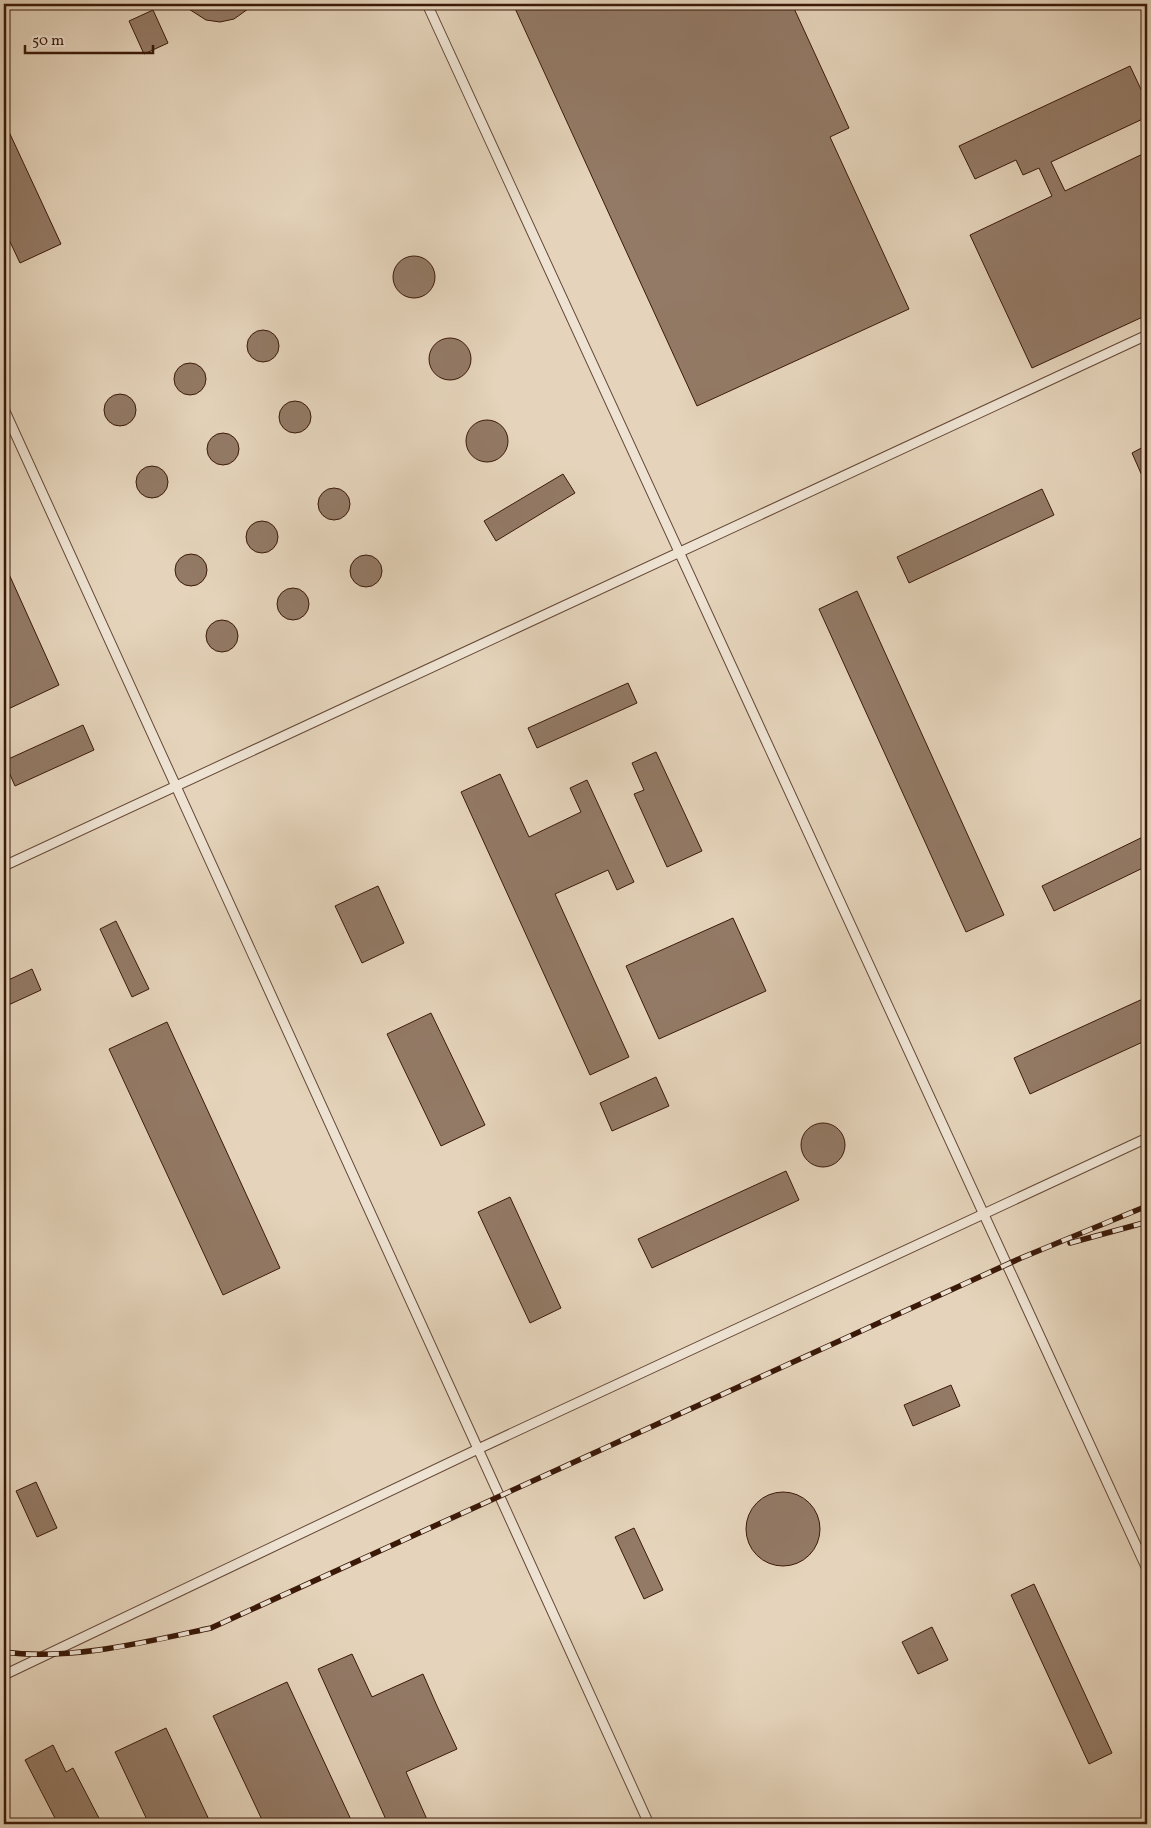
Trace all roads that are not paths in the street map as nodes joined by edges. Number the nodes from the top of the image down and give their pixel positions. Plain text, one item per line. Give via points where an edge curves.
1 (427, 4) edge
2 (1147, 335) edge
3 (4, 410) edge
4 (680, 552) junction
5 (175, 787) junction
6 (4, 866) edge
7 (1147, 1138) edge
8 (984, 1214) junction
9 (478, 1449) junction
10 (1147, 1569) edge
11 (4, 1675) edge
12 (649, 1824) edge

1 - 4 lane
2 - 4 lane
3 - 5 lane
4 - 5 lane
4 - 8 lane
5 - 6 lane
5 - 9 lane
7 - 8 lane
8 - 9 lane
8 - 10 lane
9 - 11 lane
9 - 12 lane

